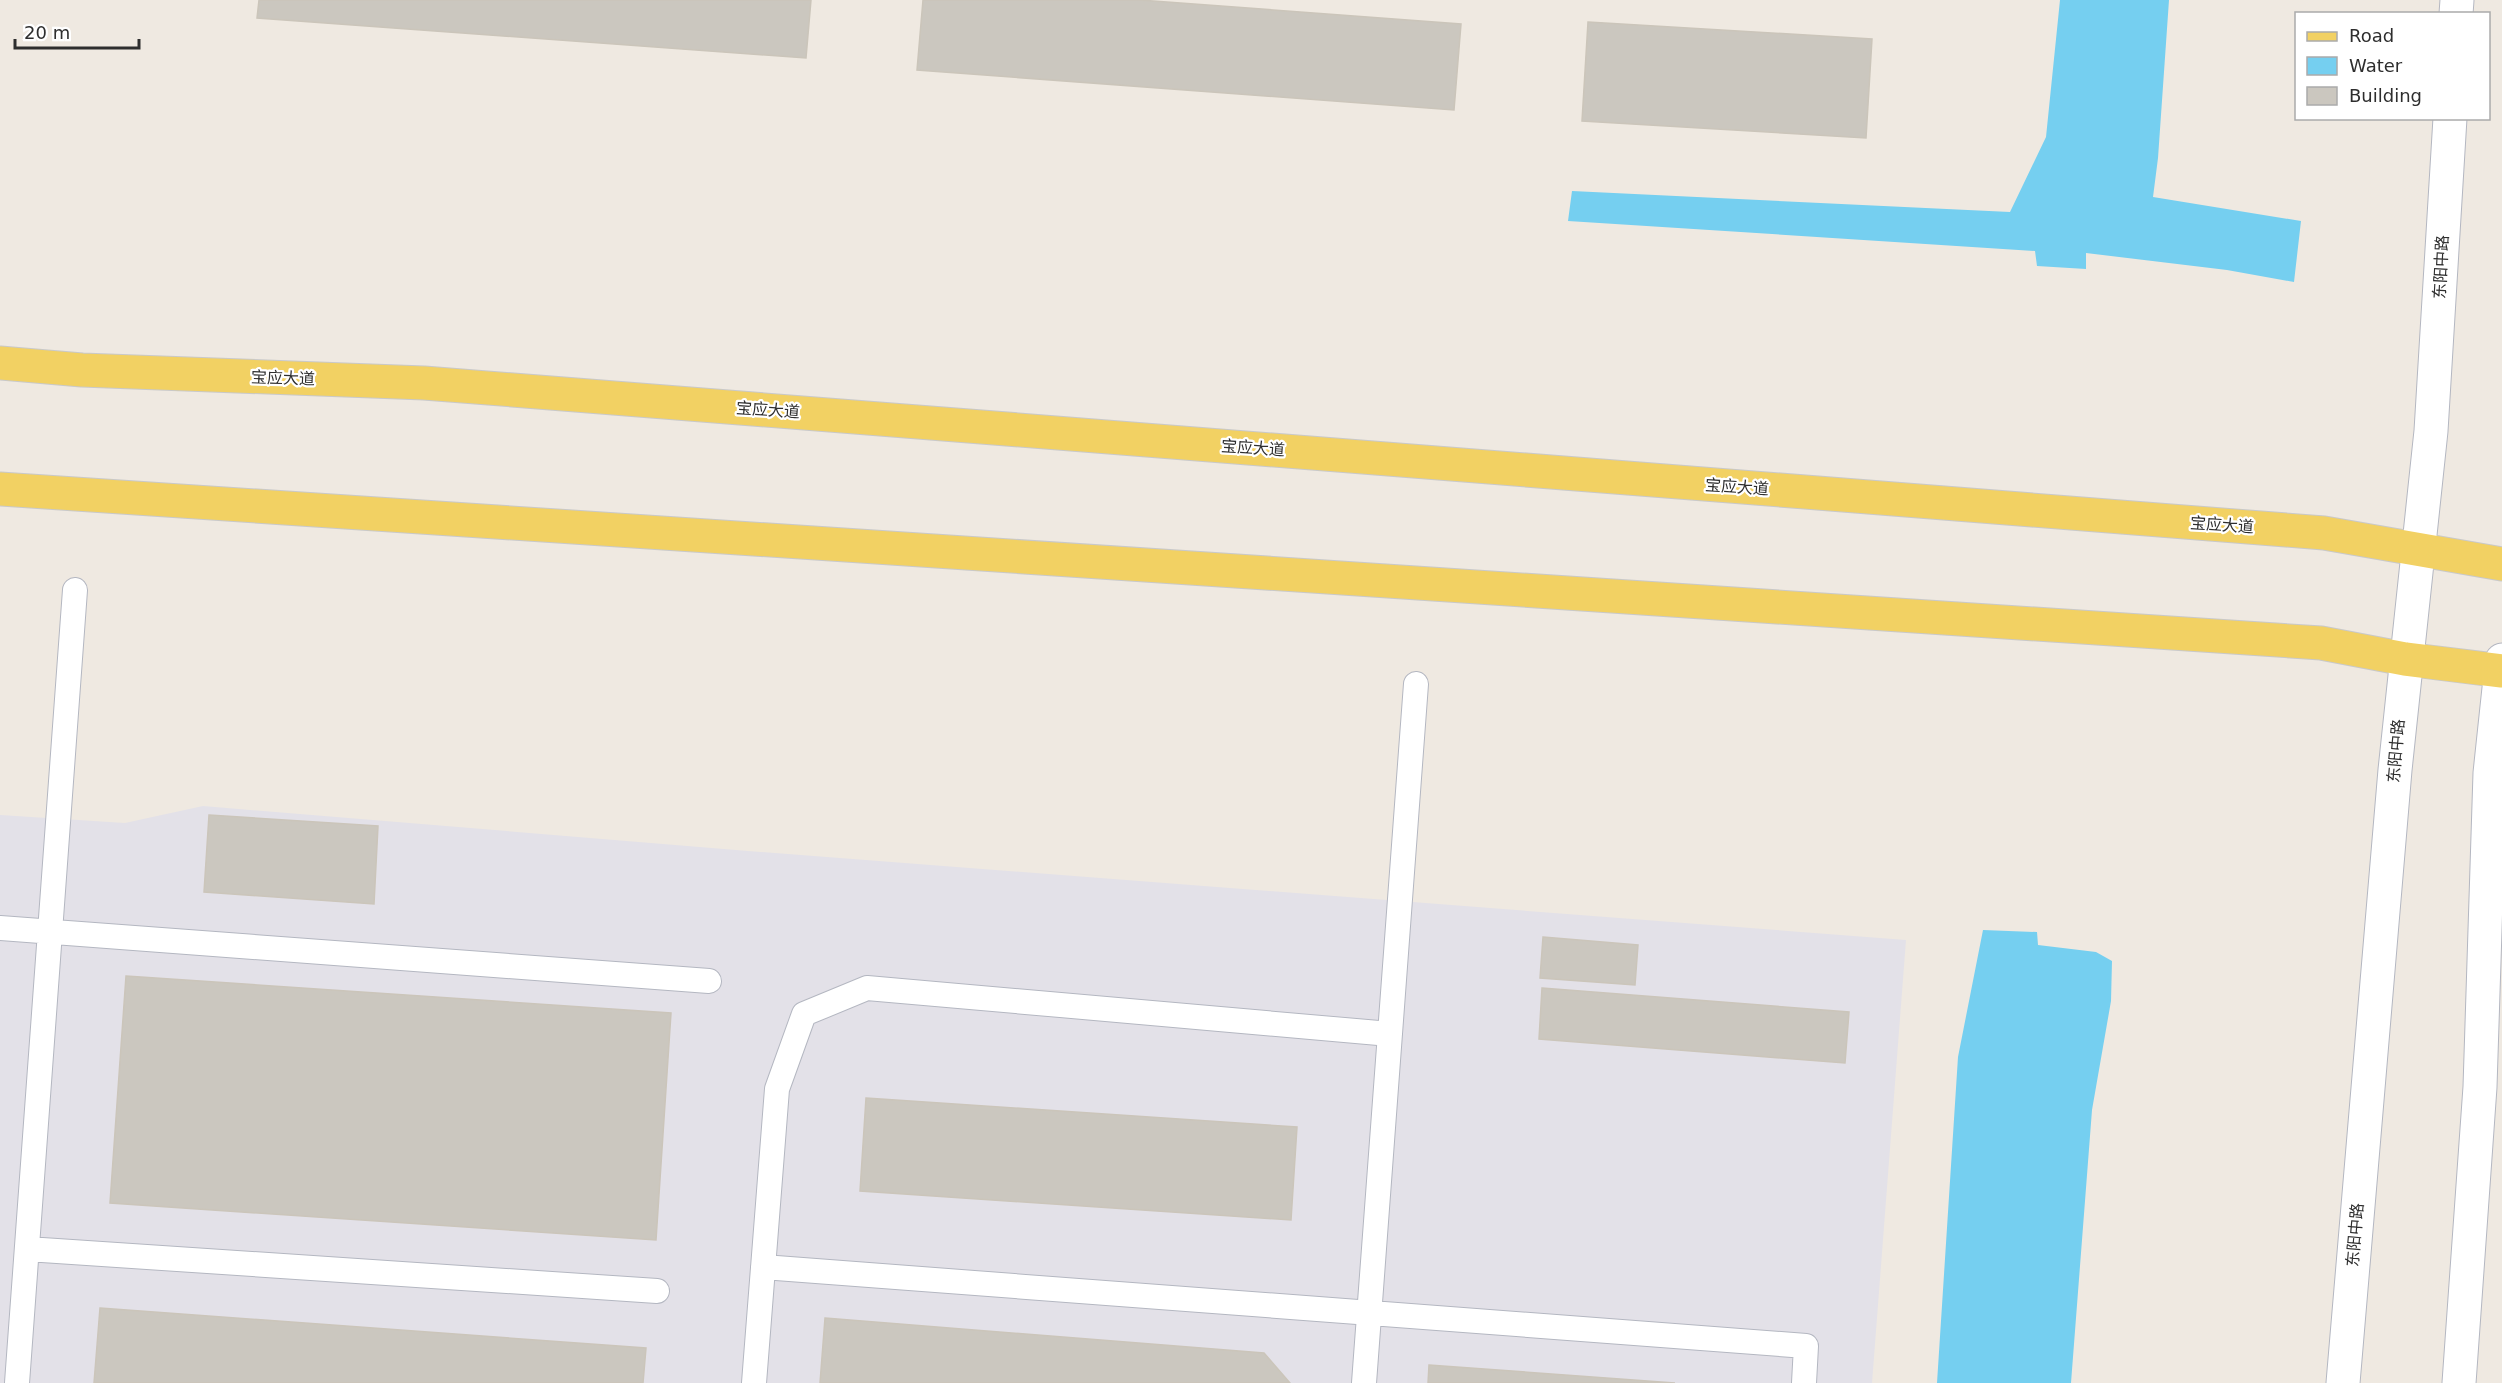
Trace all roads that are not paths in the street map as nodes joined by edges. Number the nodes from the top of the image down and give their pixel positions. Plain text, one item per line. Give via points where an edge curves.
1 (2450, 120) edge
2 (0, 363) edge
3 (0, 489) edge
4 (2417, 549) junction
5 (2502, 564) edge
6 (75, 590) dead end
7 (2405, 658) junction
8 (2502, 668) edge
9 (1416, 684) dead end
10 (0, 928) edge
11 (50, 932) junction
12 (709, 981) dead end
13 (1390, 1034) junction
14 (27, 1249) junction
15 (763, 1267) junction
16 (657, 1291) dead end
17 (1369, 1311) junction
18 (17, 1383) edge
19 (754, 1383) edge
20 (1364, 1383) edge
21 (1804, 1383) edge
22 (2343, 1383) edge
23 (2459, 1383) edge

1 - 4 main road, 东阳中路 via 2431,431
2 - 4 main road, 宝应大道 via 459,386 2324,533
3 - 7 main road via 2320,643
4 - 5 main road, 宝应大道
4 - 7 main road, 东阳中路
6 - 11 lane
7 - 8 main road
7 - 22 main road, 东阳中路
8 - 23 main road via 2490,773 2480,1087
9 - 13 lane
10 - 11 lane
11 - 12 lane
11 - 14 lane
13 - 15 lane via 867,988 804,1014 777,1089
13 - 17 lane
14 - 16 lane
14 - 18 lane
15 - 17 lane
15 - 19 lane
17 - 20 lane
17 - 21 lane via 1806,1346

